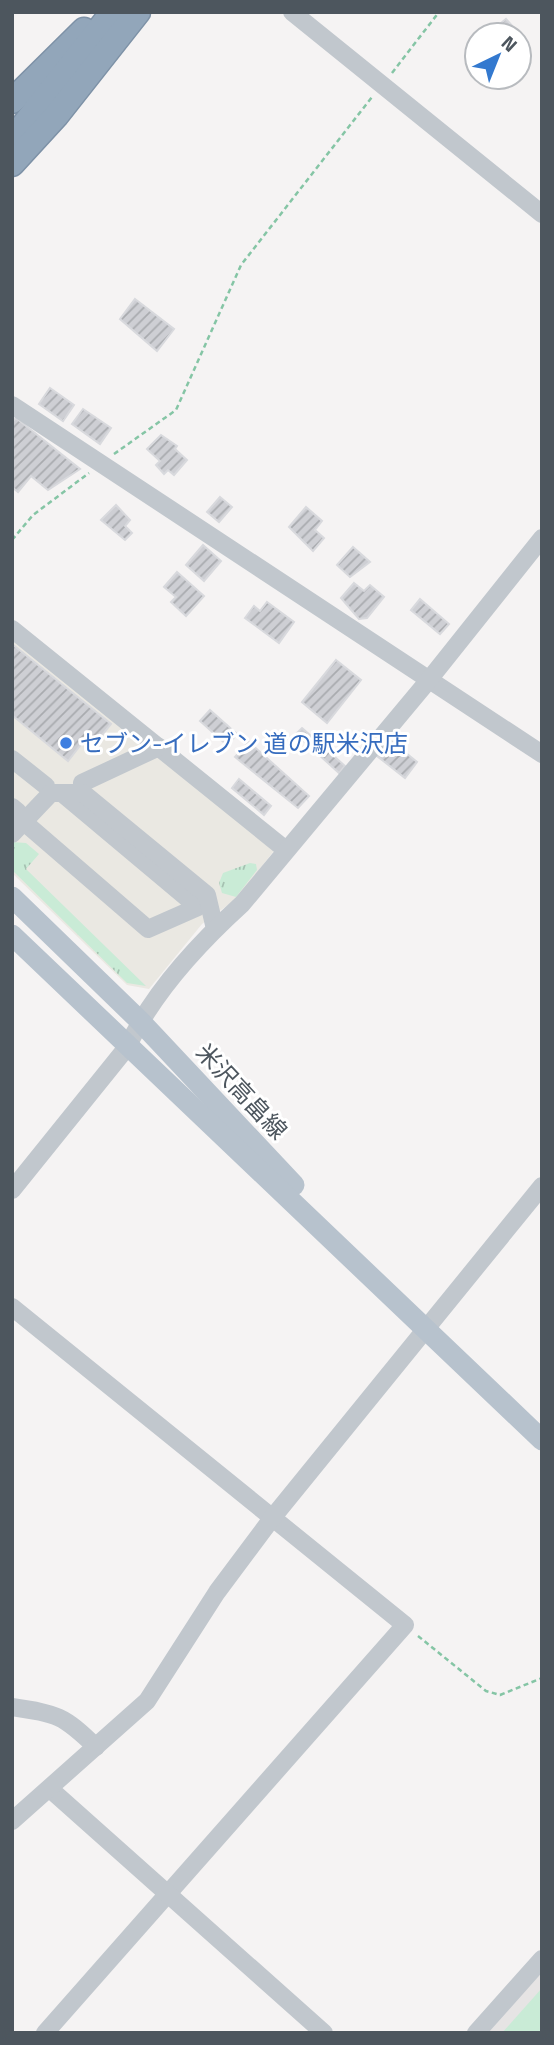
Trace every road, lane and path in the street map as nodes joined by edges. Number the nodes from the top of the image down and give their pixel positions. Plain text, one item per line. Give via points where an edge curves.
1 (102, 12) edge
2 (113, 12) edge
3 (138, 12) edge
4 (292, 12) edge
5 (439, 12) edge
6 (382, 85) junction
7 (12, 101) edge
8 (56, 116) junction
9 (12, 140) edge
10 (12, 164) edge
11 (12, 183) edge
12 (542, 214) edge
13 (12, 405) edge
14 (103, 462) junction
15 (542, 538) edge
16 (12, 540) edge
17 (12, 629) edge
18 (428, 681) junction
19 (159, 747) junction
20 (542, 754) edge
21 (12, 759) edge
22 (82, 783) junction
23 (54, 790) junction
24 (16, 818) edge
25 (286, 850) junction
26 (12, 897) edge
27 (235, 911) junction
28 (215, 929) junction
29 (12, 935) edge
30 (140, 1021) junction
31 (128, 1046) junction
32 (542, 1186) edge
33 (12, 1191) edge
34 (12, 1307) edge
35 (426, 1328) junction
36 (542, 1440) edge
37 (273, 1517) junction
38 (405, 1625) junction
39 (542, 1678) edge
40 (12, 1707) edge
41 (96, 1747) junction
42 (51, 1789) junction
43 (12, 1821) edge
44 (167, 1894) junction
45 (542, 1959) edge
46 (45, 2033) edge
47 (324, 2033) edge
48 (476, 2033) edge

1 - 7 highway
2 - 9 highway
3 - 8 highway
4 - 6 street
5 - 6 path
6 - 12 street
6 - 14 path via 241,265 176,410
8 - 10 highway
8 - 11 highway
13 - 14 street
14 - 16 path via 33,516
14 - 18 street
15 - 18 street
17 - 19 street
18 - 20 street
18 - 25 street
19 - 22 street
19 - 25 street
21 - 23 street
22 - 23 street
22 - 27 street
23 - 24 street
23 - 24 street via 198,907 148,929
23 - 28 street via 83,793 206,895
25 - 27 street
26 - 30 main road, 米沢高畠線
27 - 28 street
28 - 30 street
29 - 31 main road, 米沢高畠線
30 - 31 street
30 - 35 main road, 米沢高畠線
31 - 33 street
31 - 35 main road, 米沢高畠線
32 - 35 street
34 - 37 street
35 - 36 main road, 米沢高畠線
35 - 37 street
37 - 38 street
37 - 41 street via 217,1591 146,1701
38 - 39 path via 486,1691 500,1695
38 - 44 street
40 - 41 street via 66,1718
41 - 42 street
42 - 43 street
42 - 44 street
44 - 46 street
44 - 47 street
45 - 48 street

